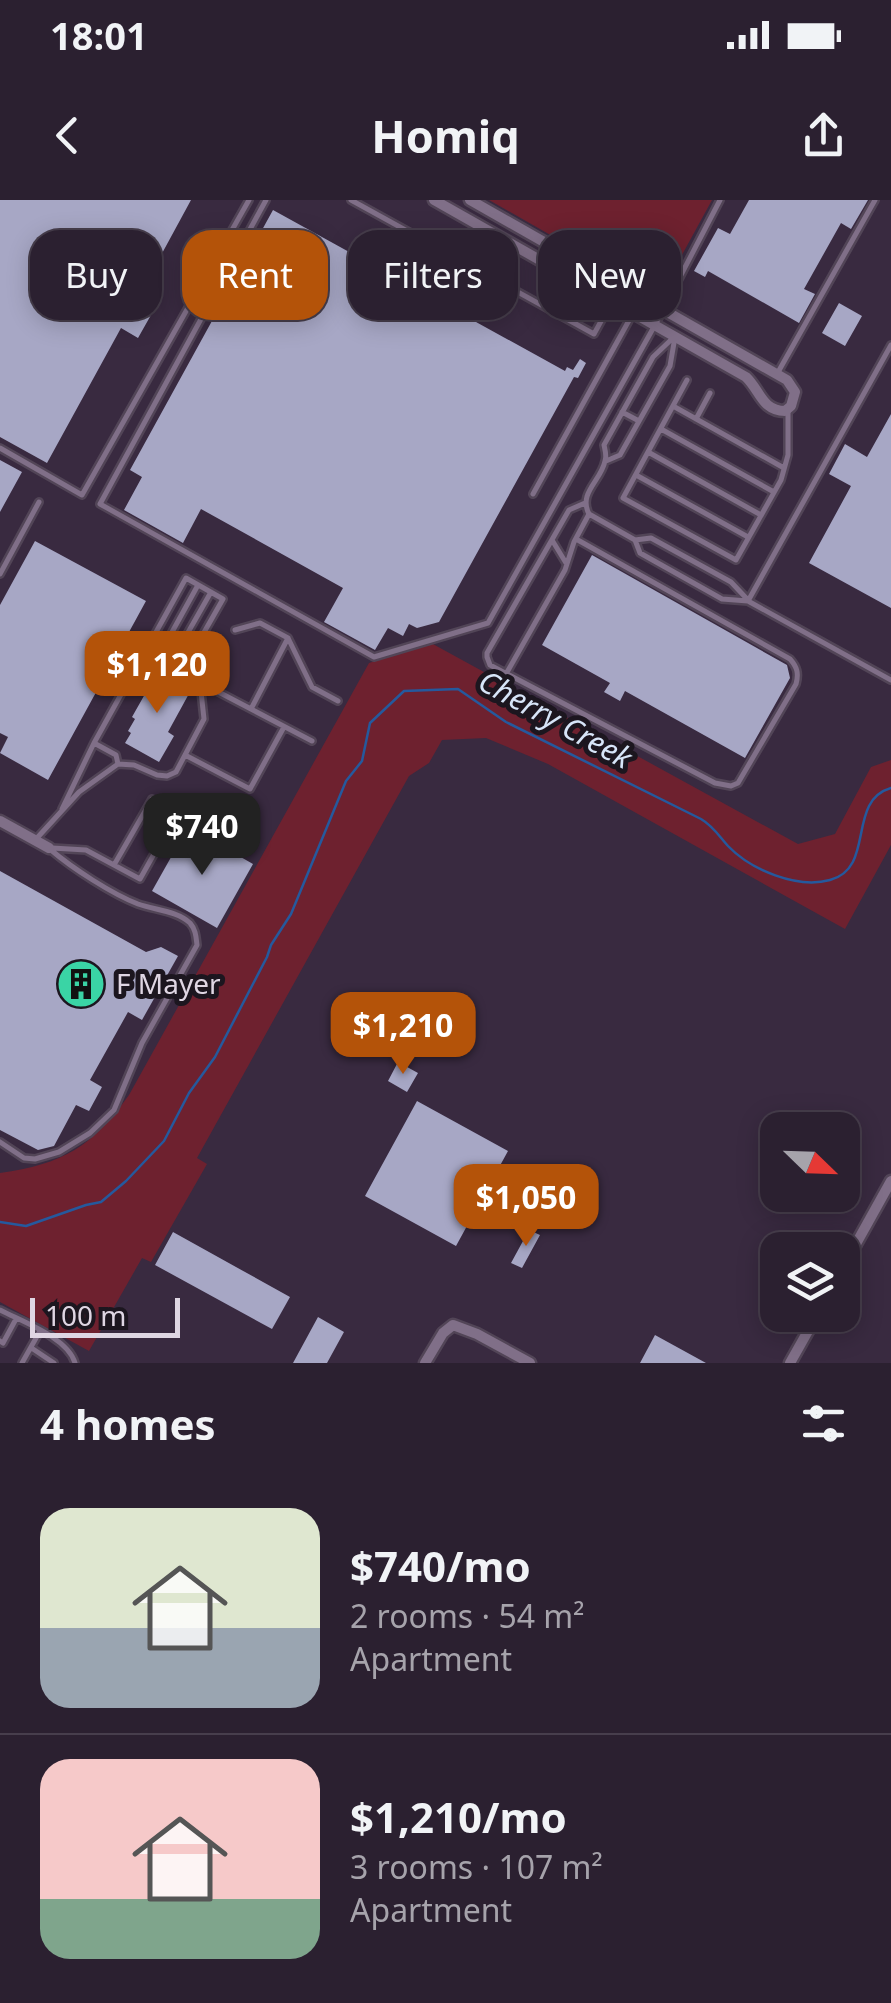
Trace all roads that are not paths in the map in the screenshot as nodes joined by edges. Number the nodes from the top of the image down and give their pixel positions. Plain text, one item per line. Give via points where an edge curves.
1 (249, 200) edge
2 (266, 200) edge
3 (351, 200) edge
4 (434, 200) edge
5 (470, 200) edge
6 (720, 200) edge
7 (875, 200) edge
8 (538, 239) edge
9 (538, 259) edge
10 (681, 273) edge
11 (538, 303) edge
12 (569, 320) edge
13 (602, 320) edge
14 (629, 320) edge
15 (646, 320) edge
16 (657, 320) edge
17 (683, 321) joint
18 (655, 325) junction
19 (675, 336) junction
20 (891, 345) edge
21 (778, 374) junction
22 (688, 380) dead end
23 (710, 393) dead end
24 (674, 406) junction
25 (788, 410) junction
26 (622, 412) junction
27 (696, 418) junction
28 (639, 421) junction
29 (661, 428) junction
30 (0, 448) edge
31 (648, 452) junction
32 (606, 461) junction
33 (784, 468) junction
34 (636, 475) junction
35 (774, 492) junction
36 (533, 494) dead end
37 (39, 502) dead end
38 (585, 503) junction
39 (589, 514) junction
40 (761, 515) junction
41 (748, 537) junction
42 (576, 538) junction
43 (552, 540) junction
44 (635, 540) junction
45 (567, 565) junction
46 (0, 574) edge
47 (198, 585) junction
48 (211, 592) junction
49 (748, 601) junction
50 (236, 630) dead end
51 (153, 637) junction
52 (288, 638) junction
53 (166, 643) junction
54 (178, 650) junction
55 (144, 653) junction
56 (506, 674) junction
57 (891, 680) edge
58 (200, 682) junction
59 (338, 701) dead end
60 (252, 709) junction
61 (284, 726) junction
62 (312, 741) dead end
63 (94, 743) junction
64 (185, 756) junction
65 (118, 764) junction
66 (62, 809) junction
67 (0, 821) edge
68 (36, 840) junction
69 (48, 848) junction
70 (114, 865) junction
71 (0, 1142) edge
72 (891, 1181) edge
73 (860, 1237) edge
74 (0, 1310) edge
75 (16, 1319) junction
76 (40, 1331) junction
77 (807, 1332) edge
78 (0, 1341) edge
79 (32, 1349) dead end
80 (22, 1363) edge
81 (54, 1363) edge
82 (75, 1363) edge
83 (425, 1363) edge
84 (530, 1363) edge
85 (790, 1363) edge

1 - 30 lane via 82,495
2 - 18 lane via 100,504 374,657 488,623
3 - 11 lane
4 - 9 street
5 - 8 street
6 - 10 lane
7 - 21 lane
12 - 13 lane via 594,334
14 - 36 lane
15 - 18 street
16 - 18 lane
17 - 19 street
17 - 21 street
18 - 19 street
19 - 25 street via 749,379 768,406
19 - 26 lane via 653,357
19 - 28 lane via 670,366
20 - 49 lane
21 - 25 street via 795,392
22 - 24 lane
23 - 27 lane
24 - 27 lane
24 - 29 lane
25 - 33 lane
26 - 28 lane
26 - 32 lane via 604,445
27 - 33 lane
28 - 32 lane via 620,455
29 - 31 lane
29 - 35 lane
31 - 34 lane
31 - 40 lane
32 - 38 lane
33 - 35 lane
34 - 41 lane
34 - 41 lane via 623,498 736,560
35 - 40 lane
37 - 46 lane
38 - 39 lane
38 - 43 lane via 569,510
39 - 42 lane
39 - 44 lane
40 - 41 lane
42 - 45 lane
42 - 56 lane via 790,659 796,684 743,777 731,786
43 - 45 lane
43 - 56 lane via 486,657
44 - 49 lane via 650,538 731,582
44 - 49 lane via 640,553 722,599
45 - 56 lane
47 - 48 lane
47 - 51 lane via 186,578
47 - 53 lane
48 - 54 lane
48 - 54 lane via 223,598 190,657
49 - 57 lane
50 - 52 lane via 260,623
51 - 53 lane
51 - 55 lane
52 - 59 lane via 312,687
52 - 60 lane
53 - 54 lane
55 - 58 lane
55 - 63 lane
58 - 60 lane
58 - 64 lane via 204,719
60 - 61 lane
61 - 62 lane
61 - 64 lane via 250,789
63 - 65 lane via 116,755
63 - 66 lane
64 - 65 lane via 167,776
65 - 66 lane
66 - 68 lane
67 - 68 street
68 - 69 street
69 - 70 lane via 86,850
69 - 71 lane via 134,902 190,923 196,945 114,1110 90,1133 35,1160
70 - 70 lane via 152,799 177,813 140,880
72 - 73 street
74 - 75 lane
75 - 76 lane
75 - 78 lane
76 - 80 lane
76 - 82 lane via 66,1345
77 - 85 street
79 - 81 lane
83 - 84 street via 442,1333 454,1326

